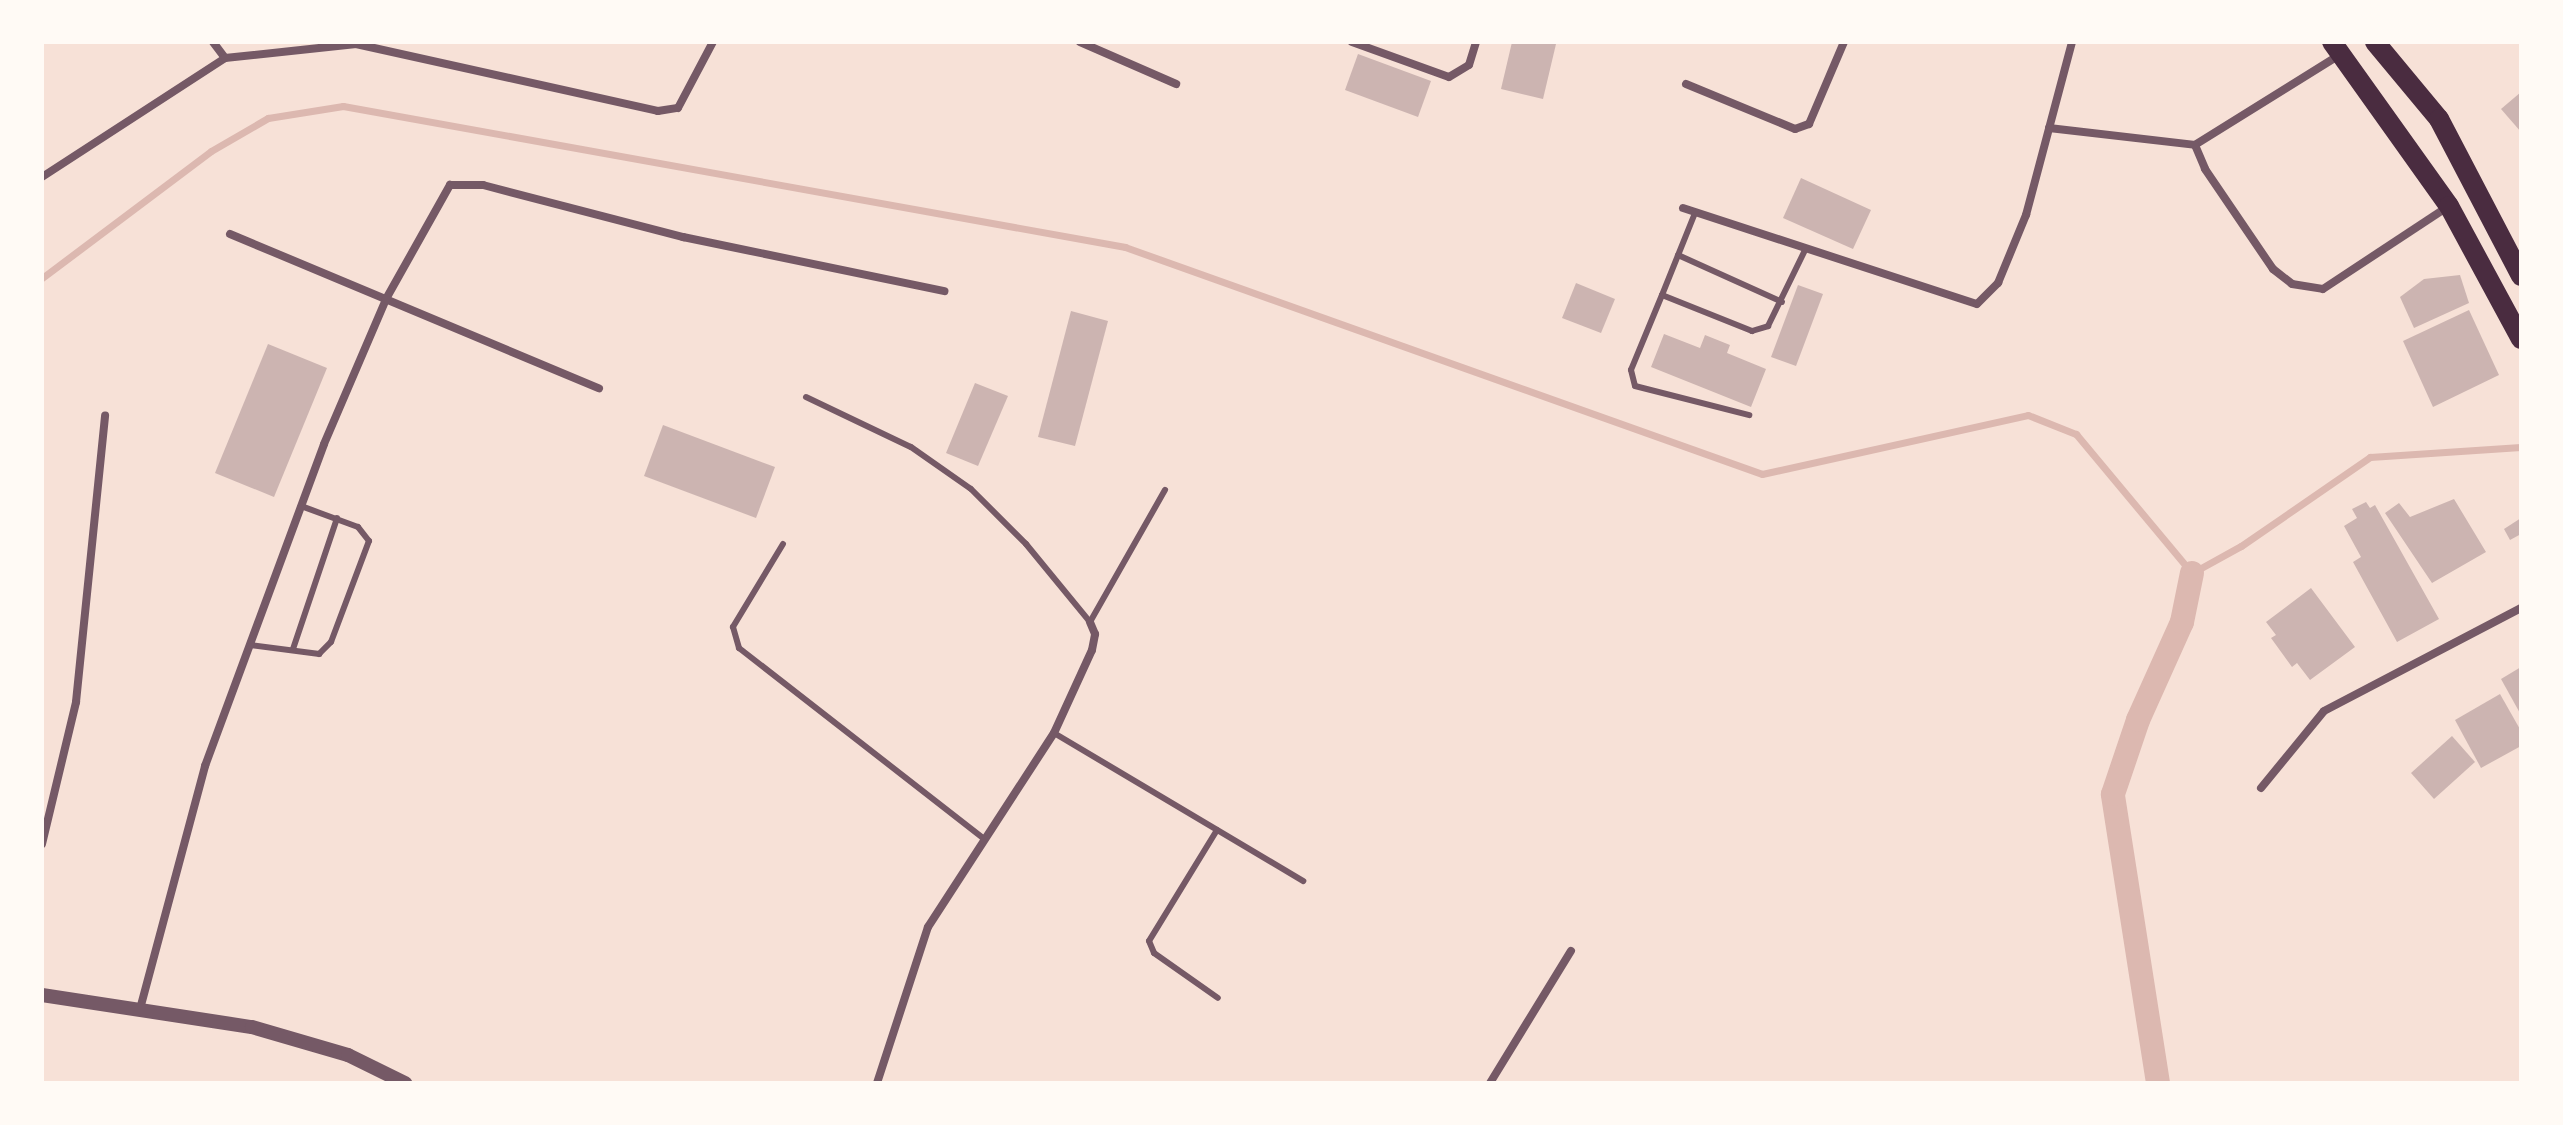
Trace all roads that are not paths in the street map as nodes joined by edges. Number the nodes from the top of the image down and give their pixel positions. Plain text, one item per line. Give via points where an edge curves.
1 (213, 42) edge
2 (713, 42) edge
3 (1080, 42) edge
4 (1352, 42) edge
5 (1476, 42) edge
6 (1844, 42) edge
7 (2072, 42) edge
8 (2375, 42) edge
9 (2338, 48) edge
10 (225, 58) junction
11 (1176, 84) dead end
12 (1686, 84) dead end
13 (2049, 128) junction
14 (2195, 145) junction
15 (42, 177) edge
16 (2449, 206) junction
17 (1683, 208) dead end
18 (1695, 213) junction
19 (230, 234) dead end
20 (1805, 250) junction
21 (1678, 255) junction
22 (2519, 267) edge
23 (944, 291) dead end
24 (1662, 295) junction
25 (386, 299) junction
26 (1782, 302) junction
27 (2519, 329) edge
28 (599, 388) dead end
29 (806, 397) dead end
30 (105, 415) dead end
31 (1749, 415) dead end
32 (1165, 490) dead end
33 (301, 506) junction
34 (337, 518) junction
35 (783, 544) dead end
36 (2521, 608) edge
37 (1090, 622) junction
38 (250, 645) junction
39 (293, 649) junction
40 (1054, 733) junction
41 (2261, 788) dead end
42 (1217, 830) junction
43 (983, 838) junction
44 (42, 844) edge
45 (1303, 881) dead end
46 (1571, 951) dead end
47 (42, 995) edge
48 (1218, 998) dead end
49 (140, 1009) junction
50 (405, 1083) edge
51 (877, 1083) edge
52 (1490, 1083) edge

1 - 10 street
2 - 10 street via 678,108 658,111 356,44
3 - 11 street
4 - 5 street via 1449,77 1469,65
6 - 12 street via 1809,124 1795,129
7 - 13 street
8 - 22 main road via 2439,119
9 - 14 street
9 - 16 main road
10 - 15 street
13 - 14 street
13 - 20 street via 2026,215 1998,283 1977,304
14 - 16 street via 2209,176 2273,269 2309,290 2323,289
16 - 27 main road
17 - 18 street
18 - 20 street
18 - 21 lane
19 - 25 street
20 - 26 lane
21 - 24 lane
21 - 26 lane
23 - 25 street via 683,237 464,182 450,185 439,198
24 - 26 lane via 1758,332 1768,326
24 - 31 lane via 1631,370 1635,386
25 - 28 street
25 - 33 street
29 - 37 lane via 911,447 971,489 1026,544
30 - 44 street via 76,702
32 - 37 lane
33 - 34 lane
33 - 38 street
34 - 39 lane
34 - 39 lane via 358,527 369,541 327,650
35 - 43 lane via 733,627 739,648
36 - 41 street via 2324,711
37 - 40 street via 1095,634 1092,650
38 - 39 lane
38 - 49 street via 205,766
40 - 42 lane
40 - 43 street
42 - 45 lane
42 - 48 lane via 1149,941 1154,953
43 - 51 street via 928,927
46 - 52 street
47 - 49 street
49 - 50 street via 298,1039 348,1055

